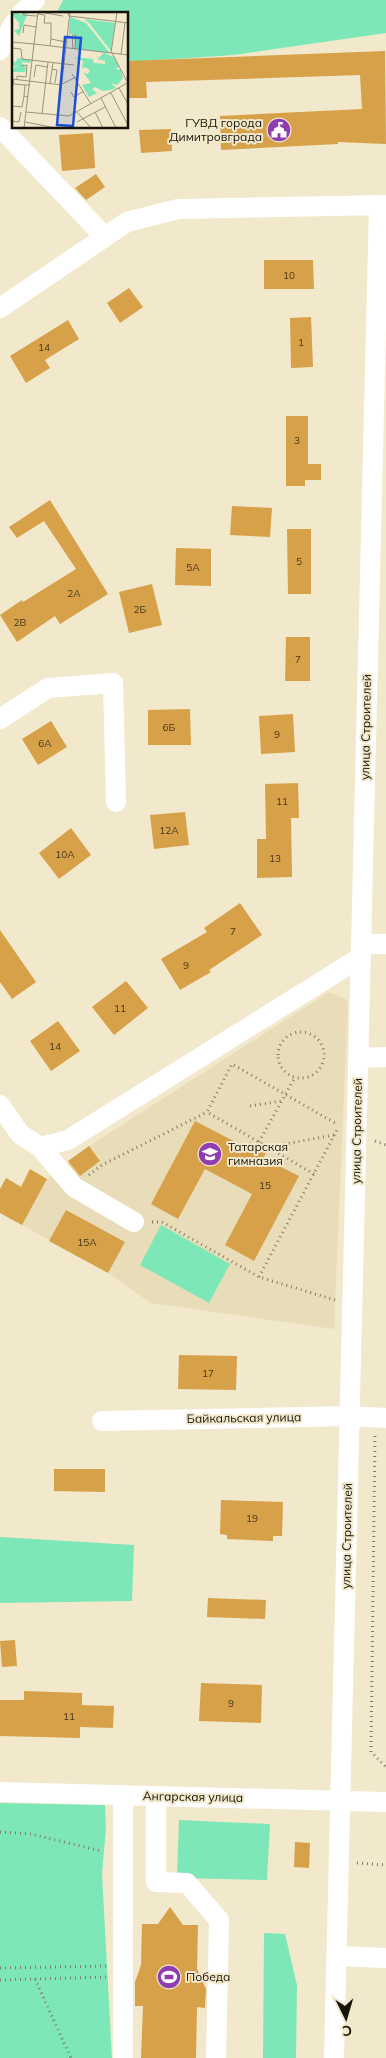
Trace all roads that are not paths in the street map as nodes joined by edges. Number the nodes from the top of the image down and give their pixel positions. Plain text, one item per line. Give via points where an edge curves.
1 (35, 0) edge
2 (22, 12) edge
3 (12, 27) edge
4 (0, 50) edge
5 (0, 127) edge
6 (382, 205) edge
7 (105, 237) junction
8 (0, 308) edge
9 (0, 719) edge
10 (116, 802) dead end
11 (386, 944) edge
12 (361, 950) junction
13 (386, 1057) edge
14 (359, 1058) junction
15 (0, 1105) edge
16 (40, 1147) junction
17 (134, 1222) road end
18 (350, 1416) junction
19 (381, 1418) edge
20 (102, 1421) dead end
21 (0, 1792) edge
22 (123, 1795) junction
23 (156, 1796) junction
24 (340, 1800) junction
25 (386, 1802) edge
26 (337, 1956) junction
27 (386, 1958) edge
28 (123, 2058) edge
29 (216, 2058) edge
30 (334, 2058) edge

1 - 2 street
3 - 4 street
5 - 7 street
6 - 7 street via 178,208 127,222
6 - 12 street, улица Строителей
7 - 8 street
9 - 10 street via 48,688 113,683
11 - 12 street
12 - 14 street, улица Строителей
12 - 16 street via 68,1140
13 - 14 street
14 - 18 street, улица Строителей via 348,1130 353,1304
15 - 16 street via 20,1134
16 - 17 street via 74,1187
18 - 19 street, Байкальская улица
18 - 20 street, Байкальская улица
18 - 24 street, улица Строителей
21 - 22 street, Ангарская улица
22 - 23 street, Ангарская улица
22 - 28 street
23 - 24 street, Ангарская улица
23 - 29 street via 156,1882 187,1883 219,1920
24 - 25 street, Ангарская улица
24 - 26 street, улица Строителей
26 - 27 street
26 - 30 street, улица Строителей

